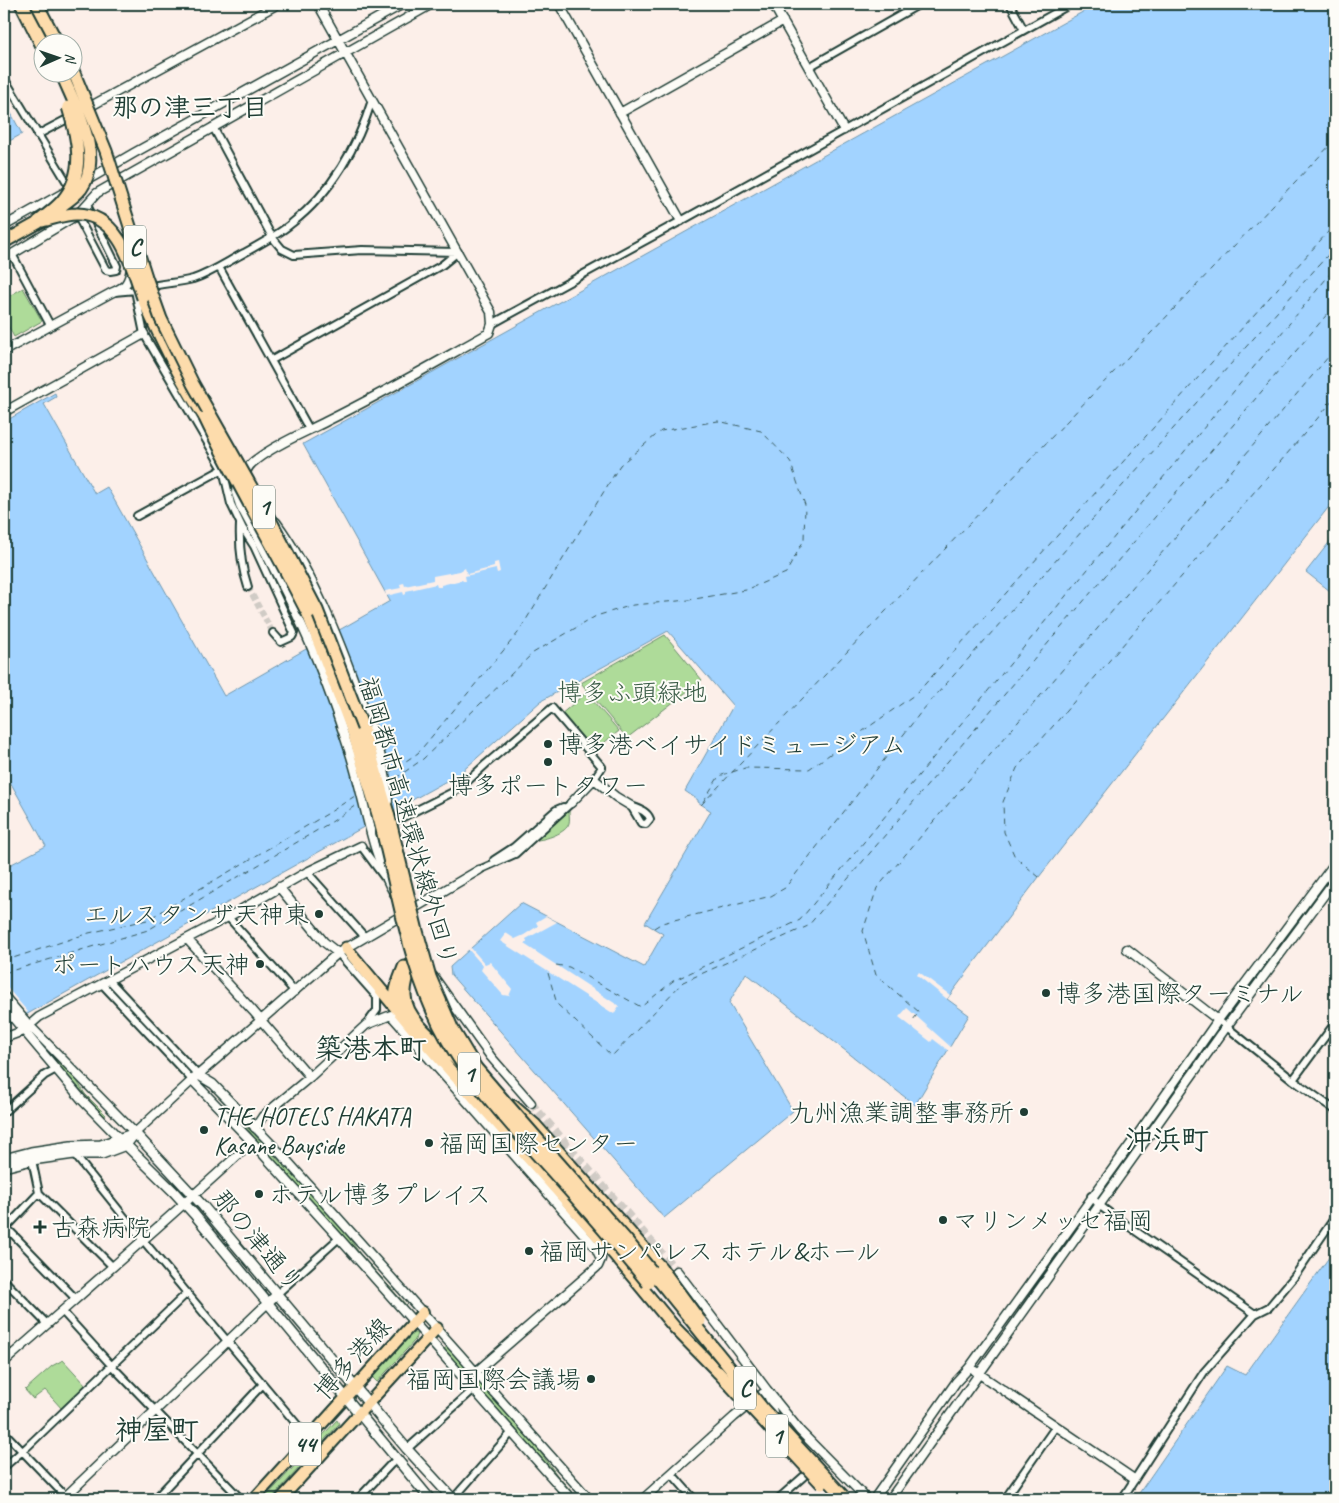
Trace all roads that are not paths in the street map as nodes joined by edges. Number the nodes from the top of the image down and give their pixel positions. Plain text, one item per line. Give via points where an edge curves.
1 (21, 4) edge
2 (32, 4) edge
3 (38, 4) edge
4 (278, 4) edge
5 (318, 4) edge
6 (403, 4) edge
7 (432, 4) edge
8 (559, 4) edge
9 (774, 4) edge
10 (920, 4) edge
11 (1010, 4) edge
12 (1071, 4) edge
13 (783, 21) junction
14 (1024, 30) junction
15 (35, 32) edge
16 (45, 32) edge
17 (53, 32) edge
18 (338, 39) junction
19 (346, 53) junction
20 (809, 66) junction
21 (4, 78) edge
22 (58, 82) edge
23 (65, 82) edge
24 (77, 82) edge
25 (77, 82) edge
26 (78, 82) edge
27 (372, 100) junction
28 (91, 106) junction
29 (620, 113) junction
30 (213, 127) junction
31 (844, 130) junction
32 (37, 135) junction
33 (109, 168) junction
34 (113, 184) junction
35 (71, 189) junction
36 (87, 205) junction
37 (77, 214) junction
38 (42, 220) junction
39 (681, 222) junction
40 (4, 226) edge
41 (272, 237) junction
42 (4, 242) edge
43 (458, 252) junction
44 (12, 254) junction
45 (4, 259) edge
46 (132, 263) junction
47 (219, 267) junction
48 (134, 290) junction
49 (111, 293) junction
50 (492, 324) junction
51 (50, 325) junction
52 (144, 334) junction
53 (4, 351) edge
54 (272, 360) junction
55 (4, 412) edge
56 (205, 418) junction
57 (309, 429) junction
58 (292, 438) junction
59 (240, 464) junction
60 (223, 469) junction
61 (137, 516) dead end
62 (240, 523) junction
63 (248, 587) tunnel mouth
64 (308, 614) joint
65 (273, 633) dead end
66 (594, 779) junction
67 (571, 803) joint
68 (631, 806) dead end
69 (389, 818) junction
70 (361, 846) joint
71 (1335, 863) edge
72 (479, 870) joint
73 (306, 872) junction
74 (386, 880) junction
75 (1335, 880) edge
76 (279, 887) junction
77 (408, 913) junction
78 (228, 917) junction
79 (365, 937) junction
80 (187, 939) junction
81 (1128, 949) dead end
82 (342, 951) junction
83 (106, 982) junction
84 (295, 992) junction
85 (4, 996) edge
86 (4, 1007) edge
87 (18, 1018) junction
88 (1218, 1020) junction
89 (262, 1021) junction
90 (1335, 1023) edge
91 (30, 1024) junction
92 (366, 1025) junction
93 (1226, 1026) junction
94 (23, 1030) junction
95 (416, 1032) junction
96 (4, 1038) edge
97 (56, 1070) junction
98 (310, 1077) junction
99 (195, 1078) junction
100 (1293, 1080) junction
101 (531, 1103) tunnel mouth
102 (1335, 1110) edge
103 (4, 1112) edge
104 (255, 1128) junction
105 (135, 1133) junction
106 (118, 1138) junction
107 (252, 1142) junction
108 (126, 1145) junction
109 (74, 1154) junction
110 (4, 1158) edge
111 (32, 1160) junction
112 (4, 1168) edge
113 (39, 1192) junction
114 (194, 1196) junction
115 (1092, 1196) junction
116 (185, 1203) junction
117 (1099, 1205) junction
118 (1335, 1217) edge
119 (5, 1228) edge
120 (339, 1238) junction
121 (142, 1239) junction
122 (112, 1266) junction
123 (677, 1271) tunnel mouth
124 (4, 1280) edge
125 (187, 1293) junction
126 (277, 1294) junction
127 (76, 1298) junction
128 (268, 1302) junction
129 (62, 1311) junction
130 (422, 1312) junction
131 (1255, 1314) junction
132 (413, 1322) junction
133 (47, 1324) junction
134 (437, 1328) junction
135 (427, 1338) junction
136 (227, 1341) junction
137 (4, 1348) edge
138 (11, 1356) junction
139 (4, 1362) edge
140 (110, 1365) junction
141 (969, 1368) junction
142 (476, 1372) junction
143 (718, 1372) junction
144 (979, 1374) junction
145 (263, 1384) junction
146 (355, 1387) junction
147 (474, 1390) junction
148 (767, 1390) junction
149 (346, 1397) junction
150 (368, 1403) junction
151 (763, 1409) junction
152 (154, 1411) junction
153 (359, 1413) junction
154 (1056, 1426) junction
155 (4, 1432) edge
156 (512, 1432) junction
157 (309, 1439) junction
158 (407, 1449) junction
159 (22, 1451) junction
160 (197, 1455) junction
161 (397, 1460) junction
162 (4, 1467) edge
163 (815, 1467) junction
164 (672, 1474) junction
165 (1134, 1479) junction
166 (568, 1496) edge
167 (66, 1498) edge
168 (155, 1499) edge
169 (241, 1499) edge
170 (254, 1499) edge
171 (281, 1499) edge
172 (358, 1499) edge
173 (430, 1499) edge
174 (453, 1499) edge
175 (559, 1499) edge
176 (589, 1499) edge
177 (643, 1499) edge
178 (694, 1499) edge
179 (778, 1499) edge
180 (844, 1499) edge
181 (867, 1499) edge
182 (874, 1499) edge
183 (890, 1499) edge
184 (1005, 1499) edge
185 (1122, 1499) edge

1 - 15 highway
2 - 16 highway
3 - 17 highway, bridge
4 - 28 street
5 - 18 street
6 - 18 street
7 - 19 street
8 - 29 street
9 - 13 street
10 - 20 street
11 - 14 street
12 - 14 street
13 - 20 street
13 - 29 street
14 - 31 street
18 - 19 street
18 - 33 street
19 - 27 street
19 - 30 street
20 - 31 street
21 - 32 street
22 - 38 highway, bridge via 76,131 77,162 68,193
23 - 38 highway, bridge via 84,128 90,163 86,178 72,199
24 - 56 highway, C, bridge via 159,319
25 - 59 highway, 福岡都市高速環状線外回り / 1, bridge via 108,159 162,319 193,384
26 - 28 street
27 - 41 street via 352,150 330,184 313,205
27 - 43 street
28 - 32 street
28 - 33 street
29 - 39 street
30 - 34 street
30 - 41 street
31 - 39 street
32 - 35 street
33 - 34 street
33 - 35 street
34 - 36 street via 96,193
34 - 46 street via 129,234
35 - 40 street
36 - 37 street
36 - 37 street via 117,266 116,270 106,270
37 - 44 street
38 - 42 highway
38 - 56 highway, bridge via 83,215 97,219 114,233 128,258 167,352
38 - 59 highway, bridge via 87,217 103,225 118,240 159,334 188,389
39 - 50 street
41 - 43 street via 282,249 294,255 362,250
41 - 47 street
43 - 50 street via 492,312
43 - 54 street via 442,265
44 - 45 street
44 - 51 street
46 - 48 street
46 - 49 street via 130,279 124,288
47 - 48 street via 190,280
47 - 54 street
48 - 49 street
48 - 52 street
49 - 51 street
50 - 57 street via 488,333
51 - 53 street
52 - 55 street
52 - 60 street
54 - 57 street
56 - 64 highway, C, bridge
57 - 58 street
58 - 69 street, bridge via 256,459 245,476 294,548 346,660 383,760
58 - 74 street via 249,460 238,473 236,493 307,636 329,690
59 - 69 highway, 福岡都市高速環状線外回り / 1, bridge via 317,610 362,728
60 - 61 street
60 - 62 street
62 - 63 street via 239,546
62 - 65 street via 294,633 292,638 281,642
64 - 143 highway, 1, bridge via 360,750 412,953 431,1008 454,1054 620,1248
66 - 67 street
66 - 68 street
66 - 69 street via 602,767 552,708 459,789 410,813
67 - 72 street via 515,854
69 - 77 street, bridge
69 - 151 highway, 福岡都市高速環状線外回り / C, bridge via 430,977 452,1028 476,1068 628,1241
70 - 73 street
70 - 74 street
71 - 88 street
72 - 77 street
73 - 76 street
73 - 79 street
74 - 77 street
75 - 93 street
76 - 78 street
76 - 82 street via 324,942
77 - 79 street
77 - 95 highway, bridge via 409,955 397,984 396,997 397,1006
77 - 101 street via 429,970 491,1057
77 - 151 highway, bridge via 416,935 415,955 404,996 410,1012 422,1028 488,1088 535,1125 573,1166 661,1268
78 - 80 street
78 - 84 street
79 - 82 street
80 - 83 street
80 - 89 street
81 - 88 street
82 - 84 street
82 - 92 street via 377,998 377,1010
82 - 95 highway
83 - 91 street
83 - 99 street
84 - 89 street
85 - 87 street
86 - 87 street
87 - 91 street, 那の津通り
87 - 94 street, 那の津通り
88 - 93 street
88 - 115 street
89 - 98 street
89 - 99 street
90 - 100 street
91 - 94 street
91 - 105 street, 那の津通り
92 - 98 street
92 - 142 street via 391,1015 596,1248 602,1259 598,1266
93 - 100 street
93 - 117 street
94 - 96 street
94 - 97 street, 那の津通り
95 - 143 highway via 608,1247 675,1328
97 - 103 street via 45,1075
97 - 106 street, 那の津通り
98 - 104 street via 263,1116
99 - 104 street via 214,1084
99 - 105 street
99 - 107 street
100 - 102 street
104 - 130 street
105 - 106 main road
105 - 108 main road
105 - 114 main road, 那の津通り
106 - 108 street, 那の津通り
106 - 110 main road via 101,1145 72,1146
107 - 114 street
107 - 120 street
108 - 109 main road via 102,1154
108 - 116 main road, 那の津通り
109 - 111 main road
109 - 121 street
111 - 112 main road
111 - 113 street
113 - 119 street
113 - 122 street
114 - 116 street
114 - 126 main road, 那の津通り
115 - 117 street
115 - 141 street
116 - 121 street
116 - 128 main road, 那の津通り
117 - 131 street
117 - 144 street
118 - 131 street via 1294,1277 1269,1307
119 - 127 street
120 - 126 street
120 - 132 street
121 - 122 street
121 - 125 street
122 - 127 street
123 - 148 street
124 - 133 street
125 - 136 street
125 - 140 street
126 - 128 street
126 - 146 main road, 那の津通り
127 - 129 street
128 - 136 street
128 - 149 main road, 那の津通り
129 - 133 street
129 - 140 street
130 - 132 main road, 博多港線 / 44
130 - 134 street
131 - 165 street via 1204,1372
132 - 135 street
132 - 146 main road, 博多港線 / 44
133 - 138 street
134 - 135 main road, 博多港線 / 44
134 - 142 street
135 - 147 street
135 - 150 main road, 博多港線 / 44
136 - 145 street
136 - 152 street
137 - 138 street
138 - 139 street
140 - 152 street
140 - 159 street
141 - 144 street
141 - 182 street
142 - 176 street
143 - 180 highway, 1, bridge
144 - 154 street
144 - 183 street
145 - 157 street
145 - 160 street
146 - 149 main road, 博多港線 / 44
146 - 150 main road, 那の津通り
147 - 156 street
147 - 158 street
148 - 163 street via 775,1421
148 - 164 street
148 - 181 street via 800,1431
149 - 153 main road, 那の津通り
149 - 157 main road, 博多港線 / 44
150 - 153 main road, 博多港線 / 44
150 - 158 main road, 那の津通り
151 - 180 highway, 福岡都市高速環状線外回り / C, bridge
152 - 160 street
152 - 167 street
153 - 161 main road, 那の津通り
153 - 171 main road, 博多港線 / 44
154 - 165 street
154 - 184 street
155 - 159 street
156 - 166 street
156 - 174 street
157 - 170 main road, 博多港線 / 44
158 - 174 main road, 那の津通り
159 - 162 street
159 - 167 street
160 - 168 street
160 - 169 street
161 - 172 street
161 - 173 main road, 那の津通り
163 - 179 street
163 - 180 street
164 - 177 street
164 - 178 street
165 - 185 street
166 - 175 street

